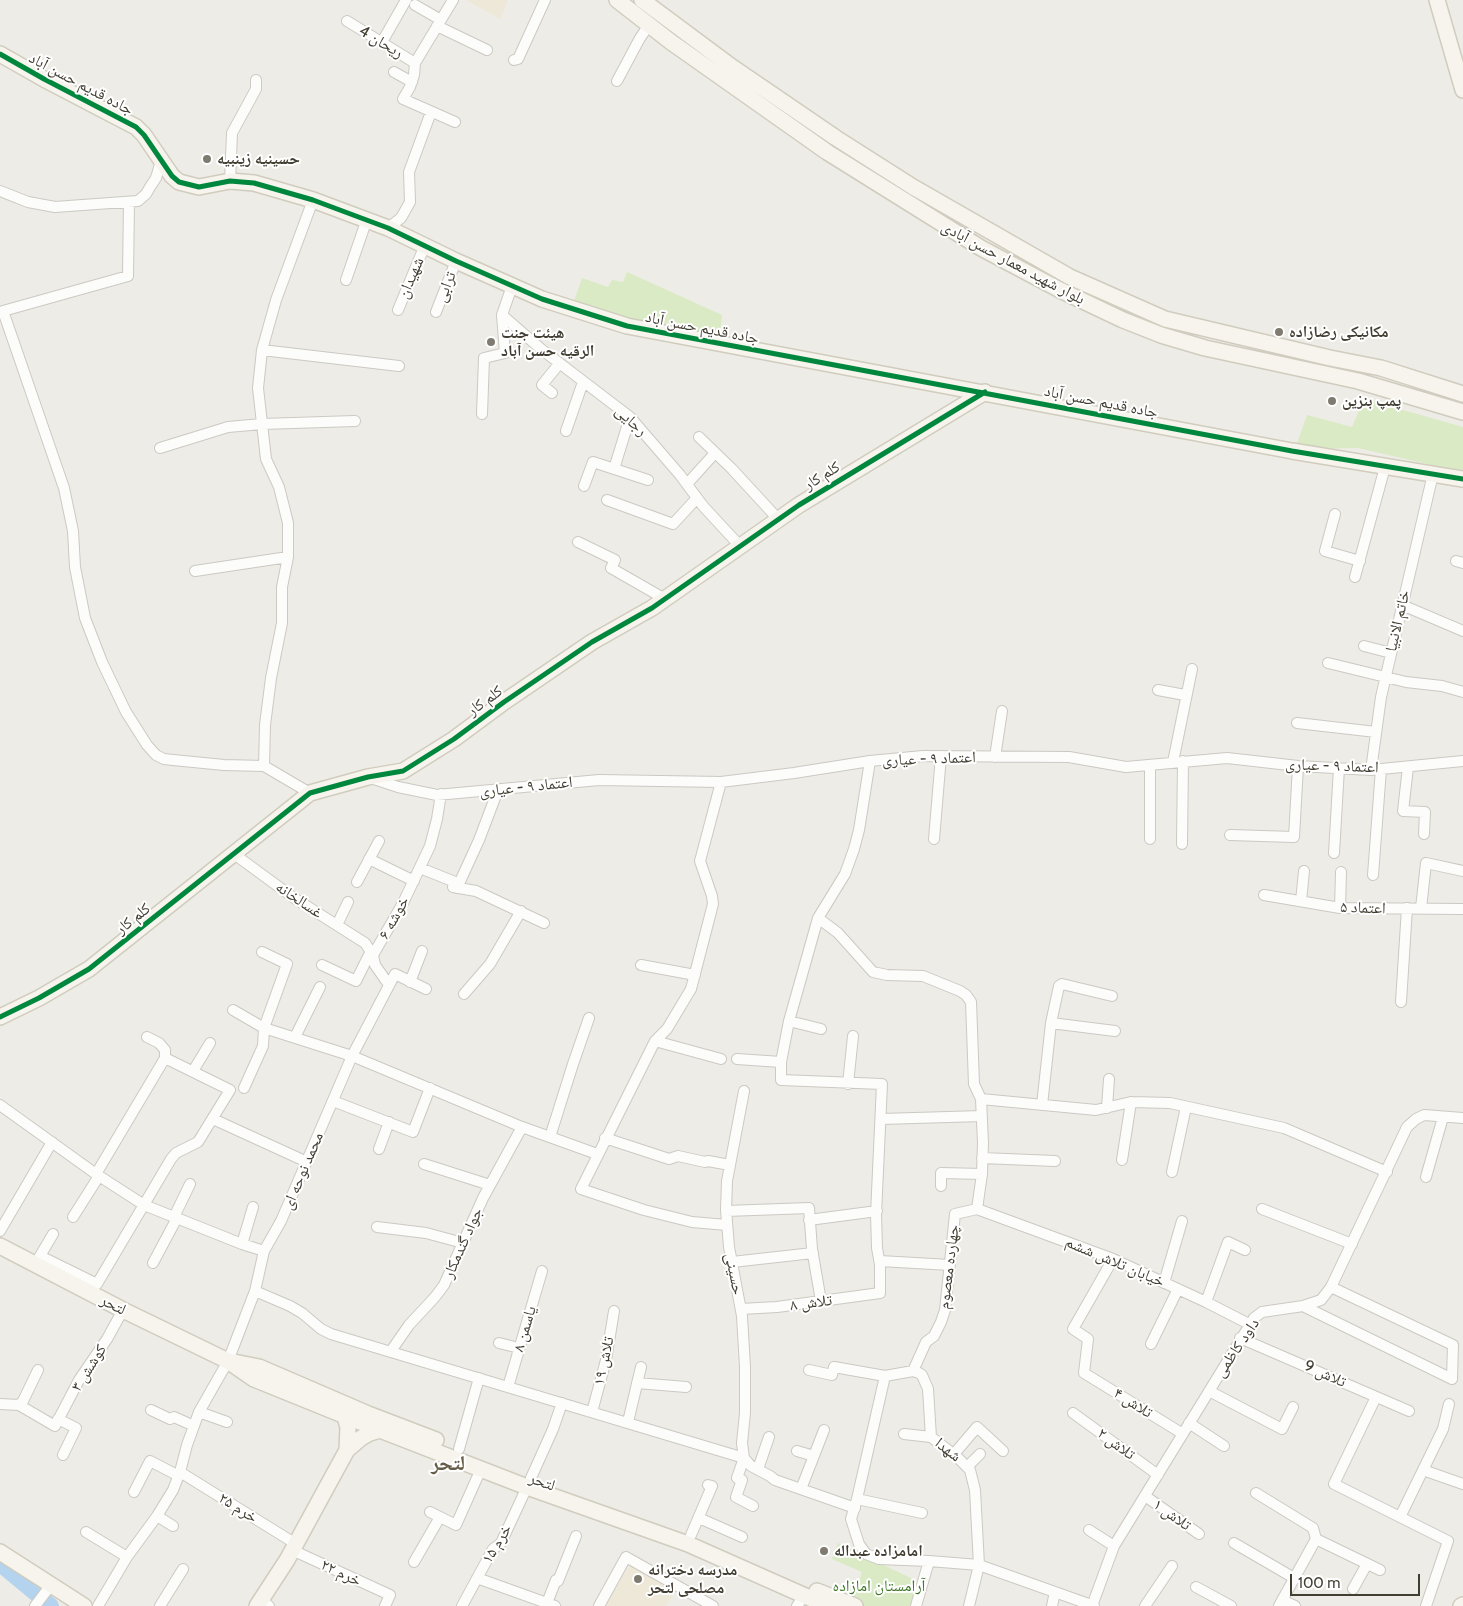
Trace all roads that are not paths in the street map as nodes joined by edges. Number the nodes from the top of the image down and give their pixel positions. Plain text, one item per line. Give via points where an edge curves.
1 (453, 0) edge
2 (545, 0) edge
3 (617, 0) edge
4 (642, 0) edge
5 (1436, 0) edge
6 (411, 2) edge
7 (347, 21) dead end
8 (439, 23) junction
9 (649, 25) junction
10 (382, 42) junction
11 (487, 50) dead end
12 (0, 54) edge
13 (514, 60) dead end
14 (415, 63) junction
15 (394, 72) dead end
16 (1460, 72) edge
17 (256, 80) dead end
18 (617, 81) dead end
19 (412, 82) junction
20 (1463, 90) edge
21 (431, 112) junction
22 (455, 122) dead end
23 (161, 161) junction
24 (230, 181) junction
25 (0, 191) edge
26 (313, 200) junction
27 (129, 202) junction
28 (401, 218) junction
29 (368, 219) junction
30 (388, 228) junction
31 (409, 238) junction
32 (425, 245) junction
33 (456, 261) junction
34 (346, 280) dead end
35 (512, 286) junction
36 (398, 310) dead end
37 (436, 312) dead end
38 (502, 316) junction
39 (262, 350) junction
40 (560, 364) junction
41 (399, 366) dead end
42 (583, 382) junction
43 (984, 392) junction
44 (552, 393) dead end
45 (1463, 394) edge
46 (1463, 412) edge
47 (482, 414) dead end
48 (630, 417) junction
49 (355, 421) dead end
50 (262, 424) junction
51 (566, 431) dead end
52 (699, 437) dead end
53 (160, 448) dead end
54 (715, 453) junction
55 (1384, 467) junction
56 (614, 468) junction
57 (1432, 474) junction
58 (1463, 479) edge
59 (648, 480) dead end
60 (687, 484) junction
61 (584, 486) dead end
62 (697, 498) junction
63 (607, 500) dead end
64 (1335, 514) dead end
65 (778, 520) junction
66 (578, 542) dead end
67 (740, 546) junction
68 (288, 557) junction
69 (1360, 561) junction
70 (195, 571) dead end
71 (1355, 577) dead end
72 (665, 599) junction
73 (1402, 606) junction
74 (1463, 631) edge
75 (1364, 646) dead end
76 (1391, 653) junction
77 (1328, 663) dead end
78 (1192, 669) dead end
79 (1386, 677) junction
80 (1158, 690) dead end
81 (1463, 692) edge
82 (1186, 695) junction
83 (1002, 711) dead end
84 (1297, 723) dead end
85 (1376, 732) junction
86 (941, 756) junction
87 (995, 757) junction
88 (870, 761) junction
89 (1463, 761) edge
90 (1178, 762) junction
91 (1150, 765) junction
92 (264, 766) junction
93 (1298, 766) junction
94 (1408, 767) junction
95 (1339, 768) junction
96 (1376, 769) junction
97 (368, 777) junction
98 (721, 782) junction
99 (498, 790) junction
100 (310, 793) junction
101 (441, 794) junction
102 (1424, 834) dead end
103 (1230, 835) dead end
104 (934, 839) dead end
105 (1150, 839) dead end
106 (379, 841) dead end
107 (1182, 844) dead end
108 (1334, 853) dead end
109 (234, 854) junction
110 (369, 859) junction
111 (420, 868) junction
112 (1304, 871) dead end
113 (1463, 871) edge
114 (1341, 872) dead end
115 (1373, 875) dead end
116 (414, 881) junction
117 (357, 882) dead end
118 (457, 888) junction
119 (1264, 895) dead end
120 (1301, 901) junction
121 (348, 902) dead end
122 (1340, 908) junction
123 (1407, 908) junction
124 (1421, 908) junction
125 (1463, 909) edge
126 (521, 912) junction
127 (818, 918) junction
128 (544, 923) dead end
129 (337, 925) junction
130 (370, 950) junction
131 (422, 951) dead end
132 (262, 952) dead end
133 (322, 965) dead end
134 (641, 965) dead end
135 (695, 975) junction
136 (410, 982) junction
137 (389, 985) junction
138 (320, 986) dead end
139 (426, 989) dead end
140 (464, 994) dead end
141 (1112, 996) dead end
142 (1401, 1002) dead end
143 (233, 1010) dead end
144 (0, 1017) edge
145 (589, 1018) dead end
146 (788, 1021) junction
147 (1051, 1023) junction
148 (264, 1028) junction
149 (821, 1029) dead end
150 (1115, 1031) dead end
151 (147, 1036) dead end
152 (854, 1036) dead end
153 (295, 1037) junction
154 (655, 1041) junction
155 (210, 1043) dead end
156 (352, 1056) junction
157 (165, 1058) junction
158 (721, 1059) dead end
159 (737, 1059) dead end
160 (781, 1062) junction
161 (193, 1071) junction
162 (1109, 1079) dead end
163 (848, 1084) junction
164 (244, 1088) dead end
165 (430, 1088) junction
166 (744, 1090) dead end
167 (981, 1099) junction
168 (333, 1100) junction
169 (1131, 1102) junction
170 (0, 1105) edge
171 (1042, 1105) junction
172 (1186, 1107) junction
173 (1107, 1108) junction
174 (982, 1116) junction
175 (1443, 1117) junction
176 (1463, 1118) edge
177 (213, 1119) junction
178 (881, 1119) junction
179 (389, 1122) junction
180 (522, 1127) junction
181 (550, 1137) junction
182 (605, 1138) junction
183 (52, 1142) junction
184 (379, 1149) dead end
185 (597, 1154) junction
186 (982, 1158) junction
187 (1122, 1160) dead end
188 (1055, 1161) dead end
189 (307, 1162) junction
190 (424, 1164) dead end
191 (730, 1165) junction
192 (1172, 1172) dead end
193 (1387, 1172) junction
194 (982, 1174) junction
195 (98, 1175) junction
196 (1426, 1177) dead end
197 (190, 1184) dead end
198 (490, 1185) junction
199 (941, 1186) dead end
200 (144, 1205) junction
201 (253, 1207) dead end
202 (977, 1209) junction
203 (1262, 1209) dead end
204 (726, 1211) junction
205 (877, 1211) junction
206 (73, 1217) dead end
207 (175, 1218) junction
208 (809, 1220) junction
209 (1182, 1221) dead end
210 (727, 1225) junction
211 (377, 1227) dead end
212 (1, 1228) edge
213 (53, 1234) dead end
214 (463, 1243) junction
215 (242, 1244) junction
216 (1352, 1244) junction
217 (0, 1246) edge
218 (1245, 1250) dead end
219 (264, 1251) junction
220 (813, 1253) junction
221 (1113, 1259) junction
222 (38, 1260) junction
223 (880, 1261) junction
224 (732, 1262) junction
225 (153, 1263) dead end
226 (950, 1265) junction
227 (542, 1271) dead end
228 (1164, 1282) junction
229 (1331, 1287) junction
230 (1178, 1289) junction
231 (255, 1291) junction
232 (821, 1301) junction
233 (1206, 1302) junction
234 (1303, 1306) junction
235 (741, 1309) junction
236 (123, 1310) junction
237 (614, 1310) dead end
238 (1249, 1324) junction
239 (1240, 1338) junction
240 (500, 1343) dead end
241 (1150, 1344) dead end
242 (519, 1348) junction
243 (391, 1351) junction
244 (228, 1360) junction
245 (641, 1367) dead end
246 (38, 1370) dead end
247 (809, 1370) dead end
248 (913, 1371) junction
249 (885, 1376) junction
250 (479, 1378) junction
251 (637, 1383) junction
252 (508, 1387) junction
253 (686, 1387) dead end
254 (1208, 1391) junction
255 (1376, 1397) junction
256 (562, 1403) junction
257 (0, 1404) edge
258 (1449, 1404) dead end
259 (19, 1405) junction
260 (1292, 1407) dead end
261 (151, 1410) dead end
262 (1409, 1411) dead end
263 (199, 1412) junction
264 (592, 1412) junction
265 (1073, 1413) dead end
266 (344, 1414) junction
267 (57, 1422) junction
268 (227, 1422) dead end
269 (628, 1422) junction
270 (1189, 1423) junction
271 (194, 1426) junction
272 (380, 1430) junction
273 (824, 1430) dead end
274 (904, 1434) dead end
275 (1183, 1434) junction
276 (769, 1437) dead end
277 (931, 1437) junction
278 (1224, 1446) dead end
279 (459, 1449) junction
280 (348, 1450) junction
281 (797, 1451) dead end
282 (1002, 1451) dead end
283 (954, 1454) junction
284 (980, 1454) dead end
285 (63, 1455) dead end
286 (814, 1456) junction
287 (744, 1458) junction
288 (968, 1467) junction
289 (481, 1469) junction
290 (758, 1469) junction
291 (1423, 1470) junction
292 (180, 1474) junction
293 (1158, 1475) junction
294 (1463, 1482) edge
295 (529, 1483) junction
296 (708, 1485) dead end
297 (801, 1490) junction
298 (134, 1492) dead end
299 (1256, 1493) dead end
300 (1145, 1496) junction
301 (856, 1503) junction
302 (753, 1506) dead end
303 (922, 1513) dead end
304 (157, 1516) junction
305 (1400, 1517) junction
306 (699, 1518) junction
307 (173, 1526) dead end
308 (1089, 1530) dead end
309 (86, 1532) dead end
310 (1199, 1534) dead end
311 (691, 1535) junction
312 (576, 1536) dead end
313 (742, 1537) dead end
314 (1316, 1538) junction
315 (1234, 1543) dead end
316 (1114, 1546) junction
317 (294, 1547) junction
318 (0, 1552) edge
319 (127, 1557) junction
320 (929, 1561) junction
321 (414, 1562) dead end
322 (1367, 1564) junction
323 (751, 1566) junction
324 (979, 1566) junction
325 (1172, 1566) dead end
326 (183, 1569) dead end
327 (1380, 1570) dead end
328 (478, 1578) junction
329 (1294, 1578) junction
330 (51, 1584) junction
331 (1196, 1587) dead end
332 (1353, 1589) dead end
333 (1055, 1592) junction
334 (803, 1597) edge
335 (697, 1602) edge
336 (464, 1603) edge
337 (1280, 1603) edge
338 (263, 1604) edge
339 (551, 1605) edge
340 (35, 1606) edge
341 (84, 1606) edge
342 (98, 1606) edge
343 (160, 1606) edge
344 (385, 1606) edge
345 (599, 1606) edge
346 (713, 1606) edge
347 (828, 1606) edge
348 (855, 1606) edge
349 (916, 1606) edge
350 (969, 1606) edge
351 (1052, 1606) edge
352 (1093, 1606) edge
353 (1145, 1606) edge
354 (1231, 1606) edge
355 (1295, 1606) edge
356 (1426, 1606) edge

1 - 8 street
2 - 13 street via 518,59
3 - 9 street, بلوار شهید معمار حسن آبادی
4 - 45 street, بلوار شهید معمار حسن آبادی via 836,138 913,187 1070,277 1165,319 1381,368
5 - 16 street
6 - 8 street
6 - 10 street
7 - 10 street, ریحان 4
8 - 11 street
8 - 14 street
9 - 18 street
9 - 46 street, بلوار شهید معمار حسن آبادی via 827,152 916,209 981,248 1123,320 1205,348 1358,381
10 - 14 street, ریحان 4
12 - 23 street, جاده قدیم حسن آباد via 132,124 144,135
14 - 19 street
15 - 19 street
16 - 20 street
17 - 24 street via 256,89 232,133
19 - 21 street via 403,99
21 - 22 street
21 - 28 street via 409,172 410,202
23 - 24 street, جاده قدیم حسن آباد via 172,176 188,185 208,186
23 - 27 street via 146,194 138,201
24 - 26 street, جاده قدیم حسن آباد via 254,183
25 - 27 street via 28,202 55,207
26 - 29 street, جاده قدیم حسن آباد
26 - 39 street via 284,275
27 - 92 street via 128,276 3,311 64,488 85,618 126,712 147,745 164,759
28 - 30 street
28 - 31 street via 404,235
29 - 30 street, جاده قدیم حسن آباد
29 - 34 street
30 - 31 street, جاده قدیم حسن آباد
31 - 32 street, جاده قدیم حسن آباد
32 - 33 street, جاده قدیم حسن آباد
32 - 36 street, شهیدان
33 - 35 street, جاده قدیم حسن آباد
33 - 37 street, ترابی
35 - 38 street
35 - 43 street, جاده قدیم حسن آباد via 626,326
38 - 40 street, رجایی
38 - 47 street via 505,353 484,358
39 - 41 street
39 - 50 street via 258,388
40 - 42 street, رجایی
40 - 44 street via 542,385
42 - 48 street, رجایی
42 - 51 street
43 - 55 street, جاده قدیم حسن آباد
43 - 65 street, کلم کار
48 - 56 street
48 - 60 street, رجایی
49 - 50 street
50 - 53 street via 228,427
50 - 68 street via 266,458 285,505
52 - 54 street
54 - 60 street
54 - 65 street
55 - 57 street, جاده قدیم حسن آباد
55 - 69 street
56 - 59 street
56 - 61 street via 593,462
57 - 58 street, جاده قدیم حسن آباد
57 - 73 street, خاتم الانبیا
60 - 62 street, رجایی
62 - 63 street via 673,524
62 - 67 street, رجایی
64 - 69 street via 1325,551
65 - 67 street, کلم کار
66 - 72 street via 615,560 611,568
67 - 72 street, کلم کار
68 - 70 street
68 - 92 street via 282,587 282,623 264,725
69 - 71 street
72 - 97 street, کلم کار via 592,642 454,739 402,771
73 - 74 street
73 - 76 street, خاتم الانبیا
75 - 76 street
76 - 79 street, خاتم الانبیا
77 - 79 street
78 - 82 street
79 - 81 street
79 - 85 street, خاتم الانبیا
80 - 82 street
82 - 90 street
83 - 87 street
84 - 85 street
85 - 96 street, خاتم الانبیا
86 - 87 street, اعتماد ۹ - عیاری
86 - 88 street, اعتماد ۹ - عیاری
86 - 104 street
87 - 91 street, اعتماد ۹ - عیاری via 1069,757 1126,766
88 - 98 street, اعتماد ۹ - عیاری
88 - 127 street via 854,849 845,874
89 - 94 street, اعتماد ۹ - عیاری
90 - 91 street, اعتماد ۹ - عیاری
90 - 93 street, اعتماد ۹ - عیاری via 1236,758
90 - 107 street
91 - 105 street
92 - 100 street
93 - 95 street, اعتماد ۹ - عیاری
93 - 103 street via 1294,838
94 - 96 street, اعتماد ۹ - عیاری
94 - 102 street via 1403,812 1425,812
95 - 96 street, اعتماد ۹ - عیاری
95 - 108 street
96 - 115 street, خاتم الانبیا
97 - 100 street, کلم کار
97 - 101 street, اعتماد ۹ - عیاری via 398,787
98 - 99 street, اعتماد ۹ - عیاری via 599,780
98 - 135 street via 700,861 713,904
99 - 101 street, اعتماد ۹ - عیاری
99 - 118 street
100 - 109 street, کلم کار
101 - 111 street, خوشه ۶ via 430,846
106 - 110 street
109 - 129 street, غسالخانه
109 - 144 street, کلم کار via 89,969
110 - 116 street
110 - 117 street
111 - 116 street, خوشه ۶
111 - 118 street via 455,882 453,887
112 - 120 street
113 - 124 street via 1426,863
114 - 122 street
116 - 130 street, خوشه ۶
118 - 126 street via 476,891
119 - 120 street, اعتماد ۵
120 - 122 street, اعتماد ۵
121 - 129 street
122 - 123 street, اعتماد ۵
123 - 124 street, اعتماد ۵
123 - 142 street
124 - 125 street, اعتماد ۵
126 - 128 street
126 - 140 street via 490,964
127 - 146 street
127 - 167 street via 838,933 873,972 923,976 960,991 968,998 971,1002 974,1084
129 - 130 street, غسالخانه
130 - 133 street, خوشه ۶ via 356,981
130 - 137 street via 375,965
131 - 136 street
132 - 148 street via 287,964
134 - 135 street
135 - 154 street via 691,989 667,1029
136 - 137 street via 395,974
136 - 139 street
137 - 156 street, محمد نوحه ای
138 - 153 street
141 - 147 street via 1060,984
143 - 148 street
145 - 181 street
146 - 149 street
146 - 160 street
147 - 150 street
147 - 171 street
148 - 153 street
148 - 164 street via 263,1046
151 - 157 street via 165,1050
152 - 163 street
153 - 156 street
154 - 158 street
154 - 182 street
155 - 161 street
156 - 165 street
156 - 168 street, محمد نوحه ای
157 - 161 street
157 - 195 street
159 - 160 street
160 - 163 street via 781,1080
161 - 177 street via 230,1090
162 - 173 street
163 - 178 street via 882,1084
165 - 179 street via 412,1132
165 - 180 street
166 - 191 street, حسینی
167 - 171 street
167 - 174 street
168 - 179 street
168 - 189 street, محمد نوحه ای
169 - 172 street
169 - 173 street
169 - 187 street
170 - 183 street
171 - 173 street via 1096,1110
172 - 192 street
172 - 193 street via 1284,1128
174 - 178 street
174 - 186 street
175 - 176 street, داود کاظمی
175 - 193 street, داود کاظمی via 1424,1116 1407,1127
175 - 196 street
177 - 189 street
177 - 200 street via 198,1142 171,1159
178 - 205 street
179 - 184 street
180 - 181 street
180 - 198 street, جواد گندمکار
181 - 185 street
182 - 185 street
182 - 191 street via 669,1159 678,1156
183 - 195 street
183 - 212 street
185 - 210 street via 581,1189 692,1222
186 - 188 street
186 - 194 street
189 - 219 street, محمد نوحه ای
190 - 198 street
191 - 204 street, حسینی
193 - 216 street, داود کاظمی
194 - 199 street via 941,1173
194 - 202 street
195 - 200 street
195 - 206 street
197 - 207 street
198 - 214 street, جواد گندمکار
200 - 207 street
200 - 222 street via 97,1284
201 - 215 street
202 - 221 street, خیابان تلاش ششم
202 - 226 street, چهارده معصوم via 955,1214
203 - 216 street
204 - 208 street via 809,1208
204 - 210 street, حسینی
205 - 208 street
205 - 223 street
207 - 215 street
207 - 225 street
208 - 220 street
209 - 228 street
210 - 224 street, حسینی
211 - 214 street via 426,1233
213 - 222 street
214 - 243 street, جواد گندمکار via 436,1297 409,1325
215 - 219 street
216 - 229 street, داود کاظمی
217 - 222 street, لتحر
218 - 233 street via 1228,1242
219 - 231 street, محمد نوحه ای
220 - 224 street
220 - 232 street
221 - 228 street, خیابان تلاش ششم
221 - 275 street, تلاش ۴ via 1073,1329 1088,1339 1084,1373
222 - 236 street, لتحر
223 - 226 street
223 - 232 street, تلاش ۸ via 880,1293
224 - 235 street, حسینی
226 - 248 street, چهارده معصوم via 941,1322 934,1336 926,1342
227 - 242 street, یاسمن ۸
228 - 230 street, خیابان تلاش ششم
229 - 234 street, داود کاظمی via 1321,1300
229 - 234 street via 1453,1345 1452,1379
230 - 233 street, خیابان تلاش ششم
230 - 241 street
231 - 243 street via 290,1306 331,1334
231 - 244 street, محمد نوحه ای
232 - 235 street, تلاش ۸
233 - 238 street, خیابان تلاش ششم
234 - 238 street, داود کاظمی via 1262,1312
235 - 287 street, حسینی via 745,1367
236 - 244 street, لتحر
236 - 267 street, کوشش ۳
237 - 264 street, تلاش ۱۹ via 606,1360
238 - 239 street, داود کاظمی
239 - 254 street, داود کاظمی
239 - 255 street, تلاش 9
240 - 242 street
242 - 252 street, یاسمن ۸
243 - 250 street
244 - 263 street, محمد نوحه ای
244 - 266 street, لتحر via 254,1379
244 - 279 street, لتحر via 259,1367
245 - 251 street
246 - 259 street
247 - 249 street via 832,1375 834,1367
248 - 249 street
248 - 277 street, شهدا via 919,1373 926,1383
249 - 301 street
250 - 252 street
250 - 279 street
251 - 253 street
251 - 269 street
252 - 256 street
254 - 260 street via 1282,1429
254 - 270 street, داود کاظمی
255 - 262 street, تلاش 9
255 - 305 street via 1334,1484
256 - 264 street
256 - 295 street, خرم ۱۵
257 - 259 street
258 - 291 street via 1443,1429
259 - 267 street
261 - 271 street
263 - 268 street
263 - 271 street, محمد نوحه ای
264 - 269 street
265 - 293 street, تلاش ۲
266 - 272 street, لتحر
266 - 280 street via 348,1427
267 - 285 street via 76,1428
269 - 287 street
270 - 275 street, داود کاظمی
270 - 278 street
271 - 292 street, محمد نوحه ای
272 - 280 street via 361,1438
272 - 289 street, لتحر
273 - 286 street
274 - 277 street
275 - 293 street, داود کاظمی
276 - 290 street
277 - 283 street, شهدا
279 - 295 street, لتحر
280 - 317 street
281 - 286 street
282 - 283 street via 977,1427
283 - 288 street, شهدا
284 - 288 street
286 - 297 street
287 - 290 street
287 - 302 street, حسینی via 736,1478 742,1480 736,1497
288 - 324 street, شهدا via 975,1490
289 - 295 street, لتحر
289 - 321 street via 456,1525 435,1515
290 - 297 street
291 - 294 street
291 - 305 street
292 - 298 street, خرم ۲۵ via 150,1461
292 - 304 street, محمد نوحه ای
292 - 317 street, خرم ۲۵
293 - 300 street, داود کاظمی
295 - 311 street, لتحر
295 - 323 street, لتحر
295 - 328 street, خرم ۱۵ via 501,1543 494,1549
296 - 306 street via 712,1486
297 - 301 street
299 - 314 street via 1313,1528
300 - 310 street, تلاش ۱
300 - 316 street, داود کاظمی
301 - 303 street
301 - 320 street via 851,1519 858,1544 866,1554 879,1560
304 - 307 street
304 - 319 street, محمد نوحه ای
305 - 356 street via 1448,1541
306 - 311 street
306 - 313 street
308 - 316 street
309 - 319 street
311 - 323 street, لتحر
312 - 339 street via 556,1580
314 - 322 street
314 - 329 street
315 - 329 street
316 - 352 street, داود کاظمی
317 - 338 street
317 - 344 street, خرم ۲۲ via 390,1595
318 - 330 street
319 - 342 street, محمد نوحه ای
320 - 324 street
320 - 349 street
322 - 327 street
322 - 332 street
323 - 334 street, لتحر
324 - 333 street
324 - 350 street, شهدا
325 - 353 street
326 - 343 street
328 - 336 street, خرم ۱۵
328 - 339 street
329 - 337 street
330 - 340 street
330 - 341 street
331 - 354 street
333 - 351 street
333 - 352 street
334 - 347 street, لتحر
334 - 348 street, لتحر
335 - 345 street via 626,1557
335 - 346 street
337 - 355 street

